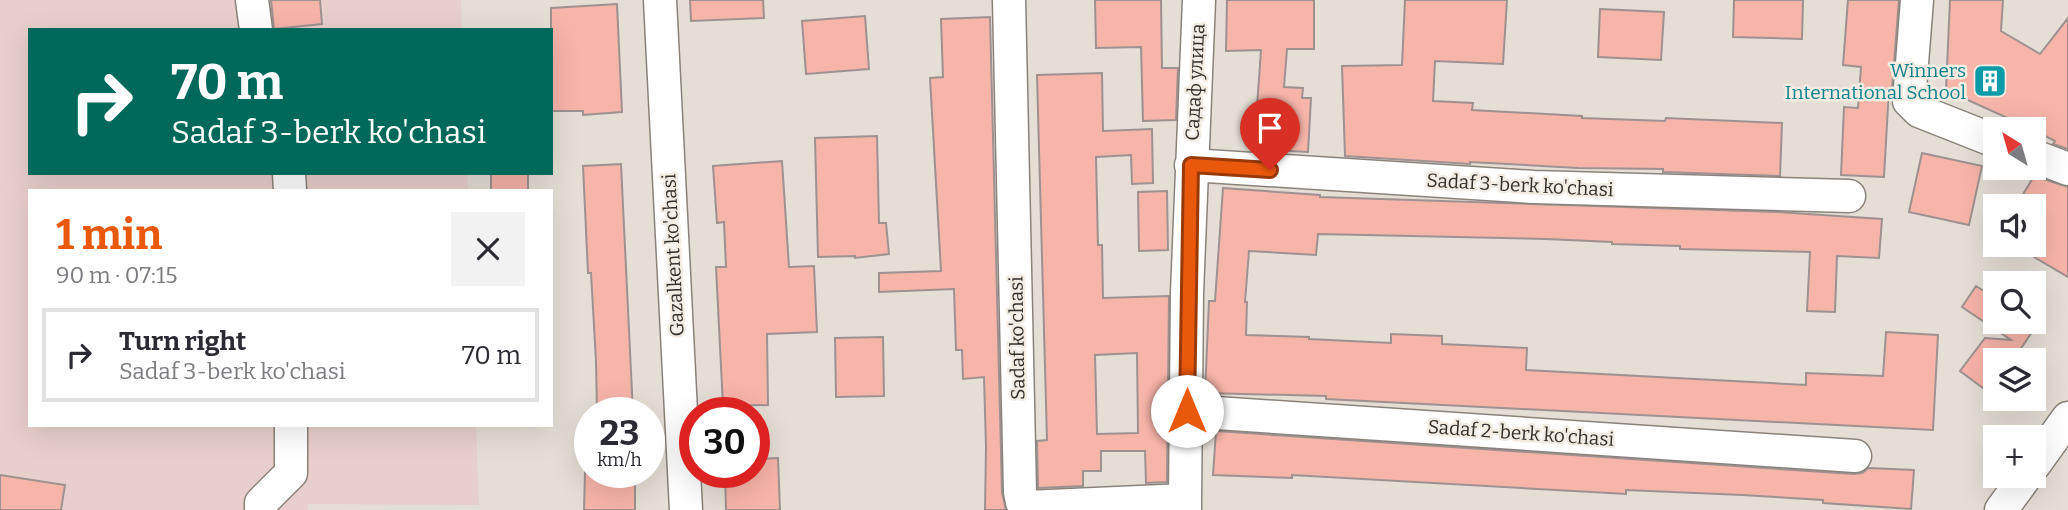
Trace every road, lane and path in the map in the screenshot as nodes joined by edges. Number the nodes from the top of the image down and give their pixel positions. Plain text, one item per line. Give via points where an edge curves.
1 (252, 0) edge
2 (660, 0) edge
3 (1009, 0) edge
4 (1199, 0) edge
5 (1917, 0) edge
6 (256, 28) edge
7 (1983, 136) edge
8 (2046, 161) edge
9 (1191, 165) junction
10 (2068, 169) edge
11 (1849, 196) dead end
12 (1187, 411) junction
13 (2068, 418) edge
14 (291, 427) edge
15 (2046, 448) edge
16 (1855, 456) dead end
17 (2017, 488) edge
18 (1185, 505) edge
19 (261, 510) edge
20 (686, 510) edge
21 (2001, 510) edge

1 - 6 street
2 - 20 street, Gazalkent ko'chasi
3 - 18 street, Sadaf ko'chasi via 1022,502 1027,507
4 - 9 street, Садаф улица
5 - 7 street via 1909,101 1919,111
8 - 10 street
9 - 11 street, Sadaf 3-berk ko'chasi via 1534,187
9 - 12 street, Садаф улица
12 - 16 street, Sadaf 2-berk ko'chasi
12 - 18 street, Садаф улица
13 - 15 street
14 - 19 street via 291,473 261,503
17 - 21 street

